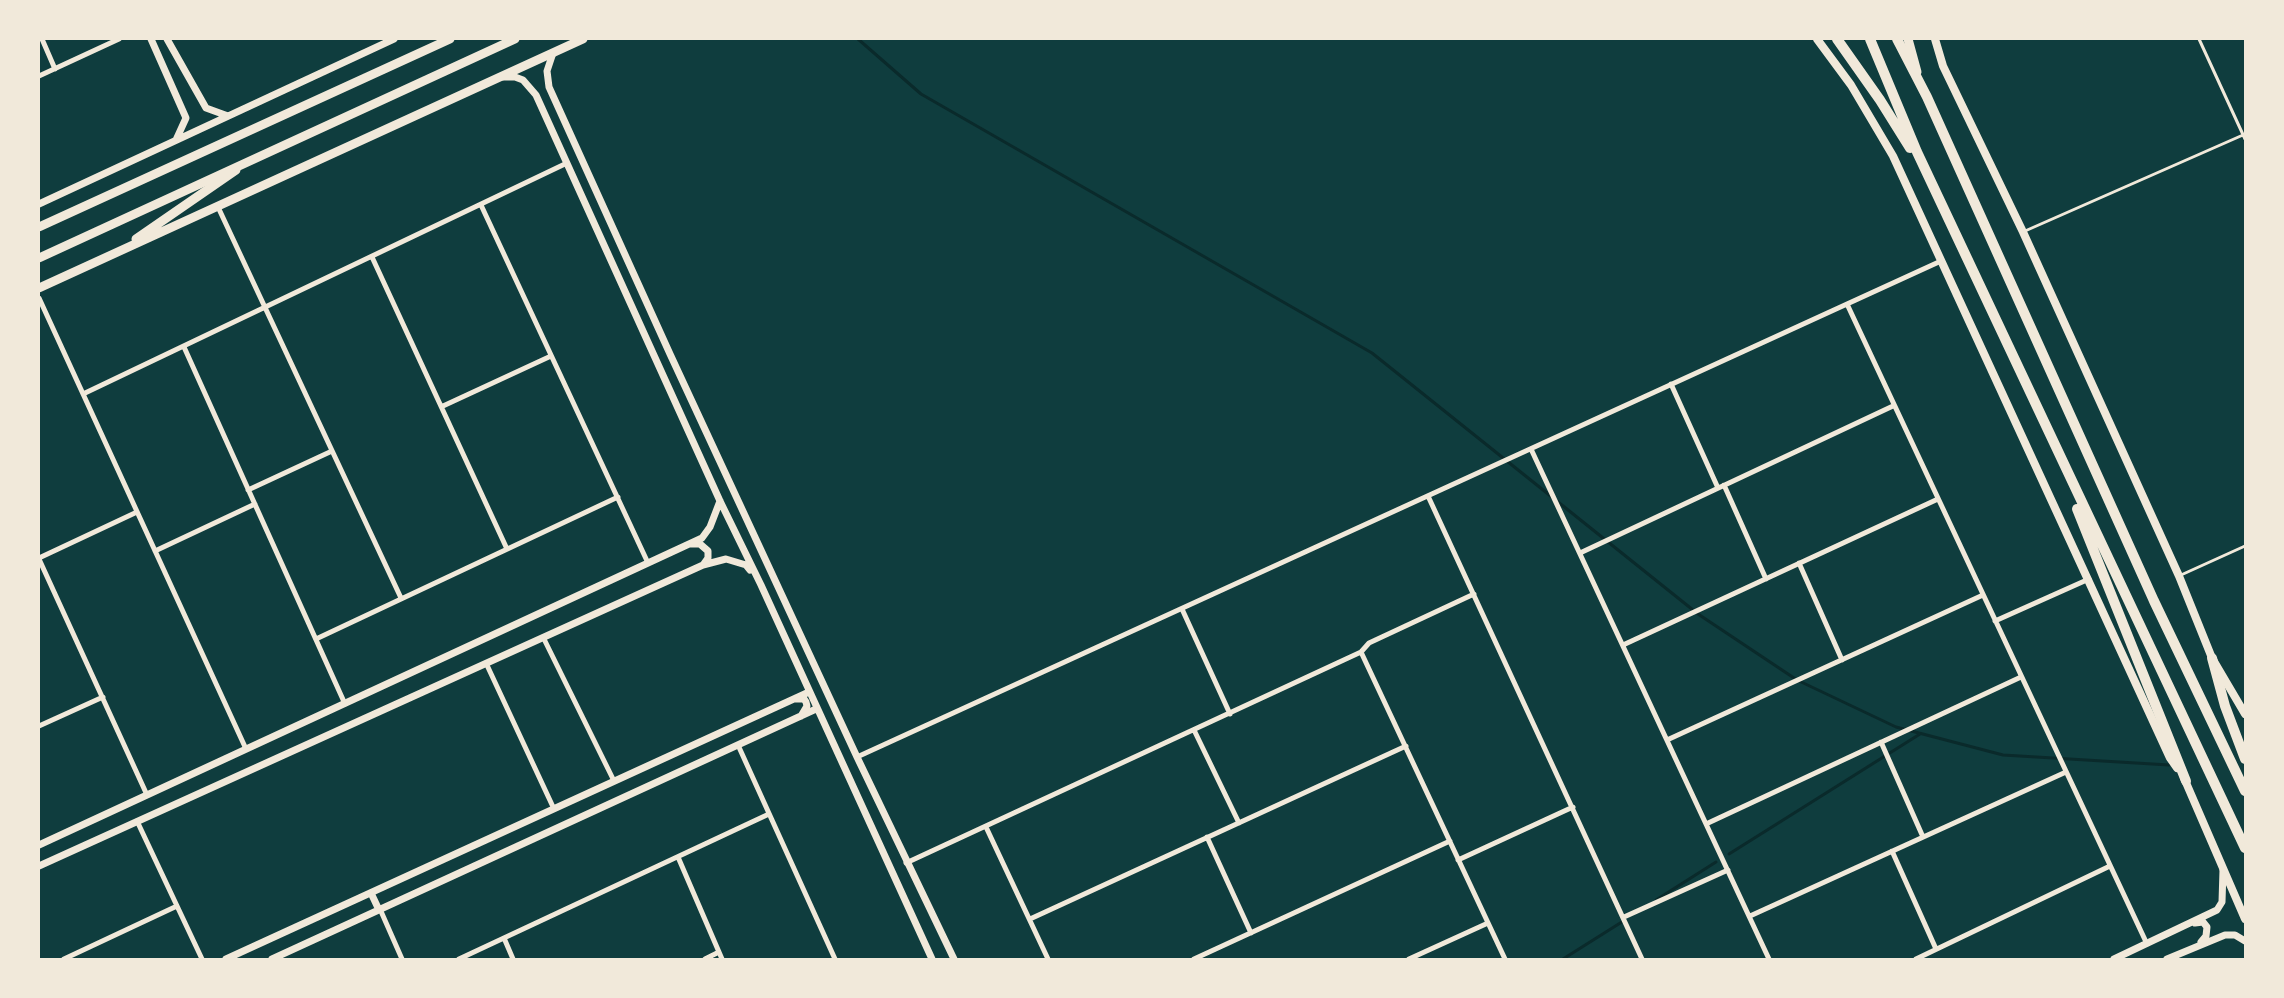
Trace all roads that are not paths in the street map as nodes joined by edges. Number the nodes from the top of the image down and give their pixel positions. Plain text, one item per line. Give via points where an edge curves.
1 (42, 39) edge
2 (119, 39) edge
3 (151, 39) edge
4 (167, 39) edge
5 (394, 39) edge
6 (450, 39) edge
7 (515, 39) edge
8 (583, 39) edge
9 (1817, 39) edge
10 (1837, 39) edge
11 (1870, 39) edge
12 (1897, 39) edge
13 (1908, 39) edge
14 (1935, 39) edge
15 (2199, 39) edge
16 (553, 53) junction
17 (55, 69) junction
18 (39, 76) edge
19 (500, 77) junction
20 (1921, 86) junction
21 (549, 87) junction
22 (536, 95) junction
23 (228, 116) junction
24 (2244, 137) edge
25 (176, 140) junction
26 (1917, 152) junction
27 (567, 163) junction
28 (244, 165) junction
29 (39, 204) edge
30 (480, 205) junction
31 (218, 207) junction
32 (39, 227) edge
33 (2023, 232) junction
34 (117, 253) junction
35 (372, 257) junction
36 (39, 258) edge
37 (1941, 261) junction
38 (39, 288) edge
39 (39, 298) edge
40 (1847, 304) junction
41 (265, 308) junction
42 (184, 347) junction
43 (552, 356) junction
44 (1671, 384) junction
45 (83, 394) junction
46 (442, 406) junction
47 (1893, 406) junction
48 (1531, 449) junction
49 (332, 451) junction
50 (2072, 482) junction
51 (1721, 487) junction
52 (248, 490) junction
53 (1428, 496) junction
54 (618, 497) junction
55 (1938, 499) junction
56 (720, 501) junction
57 (255, 504) junction
58 (137, 512) junction
59 (688, 544) junction
60 (2245, 546) edge
61 (507, 549) junction
62 (155, 551) junction
63 (1580, 554) junction
64 (39, 558) edge
65 (648, 563) junction
66 (1799, 563) junction
67 (703, 565) junction
68 (2178, 576) junction
69 (1766, 579) junction
70 (2089, 579) junction
71 (761, 585) junction
72 (1474, 594) junction
73 (1983, 595) junction
74 (402, 598) junction
75 (1182, 609) junction
76 (1995, 621) junction
77 (543, 637) junction
78 (316, 639) junction
79 (1623, 645) junction
80 (1361, 652) junction
81 (2212, 657) junction
82 (1842, 660) junction
83 (486, 663) junction
84 (2021, 676) junction
85 (808, 692) junction
86 (103, 697) junction
87 (793, 699) junction
88 (345, 704) junction
89 (816, 709) junction
90 (1230, 714) junction
91 (2245, 714) edge
92 (801, 716) junction
93 (39, 726) edge
94 (1194, 730) junction
95 (1667, 740) junction
96 (1881, 742) junction
97 (738, 745) junction
98 (1406, 746) junction
99 (246, 749) junction
100 (856, 757) junction
101 (2245, 759) edge
102 (2066, 772) junction
103 (614, 781) junction
104 (2186, 781) junction
105 (2245, 791) edge
106 (147, 795) junction
107 (1573, 807) junction
108 (554, 809) junction
109 (769, 814) junction
110 (138, 821) junction
111 (1239, 823) junction
112 (1706, 824) junction
113 (987, 827) junction
114 (1207, 837) junction
115 (1923, 837) junction
116 (1450, 841) junction
117 (39, 845) edge
118 (2245, 848) edge
119 (1892, 851) junction
120 (678, 857) junction
121 (1458, 860) junction
122 (906, 863) junction
123 (2223, 864) junction
124 (39, 866) edge
125 (2110, 866) junction
126 (1728, 870) junction
127 (371, 893) junction
128 (177, 906) junction
129 (379, 910) junction
130 (1750, 916) junction
131 (1624, 917) junction
132 (1030, 919) junction
133 (2245, 919) edge
134 (1488, 923) junction
135 (2192, 923) junction
136 (1251, 933) junction
137 (504, 938) junction
138 (2245, 941) edge
139 (2147, 944) junction
140 (2199, 944) junction
141 (1936, 949) junction
142 (719, 952) junction
143 (64, 959) edge
144 (202, 959) edge
145 (226, 959) edge
146 (272, 959) edge
147 (402, 959) edge
148 (459, 959) edge
149 (513, 959) edge
150 (705, 959) edge
151 (722, 959) edge
152 (835, 959) edge
153 (932, 959) edge
154 (954, 959) edge
155 (1048, 959) edge
156 (1194, 959) edge
157 (1409, 959) edge
158 (1505, 959) edge
159 (1642, 959) edge
160 (1769, 959) edge
161 (1916, 959) edge
162 (2114, 959) edge
163 (2167, 959) edge

1 - 17 street
2 - 17 street
3 - 25 street via 186,118
4 - 23 street via 206,108
5 - 23 street
6 - 32 main road
7 - 28 main road
8 - 16 main road
9 - 37 main road via 1851,85 1893,156
10 - 26 highway via 1908,146
11 - 26 highway
12 - 20 highway
13 - 20 main road
14 - 33 main road via 1943,66
15 - 24 lane
16 - 19 main road
16 - 21 street via 547,71
17 - 18 street
19 - 22 street via 515,76
19 - 31 main road
20 - 105 highway via 2154,601
21 - 22 street via 543,86
21 - 100 street
22 - 27 street
23 - 25 street
24 - 33 lane
25 - 29 street
26 - 50 highway
27 - 30 street
27 - 56 street
28 - 34 main road
28 - 36 main road
30 - 35 street
30 - 43 street
31 - 34 main road
31 - 41 street
33 - 68 main road
34 - 38 main road
35 - 41 street
35 - 46 street
37 - 40 street
37 - 70 main road
39 - 45 street
40 - 44 street
40 - 47 street
41 - 42 street
41 - 49 street
42 - 45 street
42 - 52 street
43 - 46 street
43 - 54 street
44 - 48 street
44 - 51 street
45 - 58 street
46 - 61 street
47 - 51 street
47 - 55 street
48 - 53 street
48 - 63 street
49 - 52 street
49 - 74 street
50 - 104 highway via 2076,507
50 - 118 highway
51 - 63 street
51 - 69 street
52 - 57 street
53 - 72 street
53 - 75 street
54 - 61 street
54 - 65 street
55 - 66 street
55 - 73 street
56 - 59 street via 702,538
56 - 71 street
57 - 62 street
57 - 78 street
58 - 62 street
58 - 64 street
59 - 65 street
59 - 67 street via 705,546 708,558
60 - 68 lane
61 - 74 street
62 - 99 street
63 - 79 street
64 - 86 street
65 - 88 street
66 - 69 street
66 - 82 street
67 - 71 street via 726,559 747,565
67 - 77 street
68 - 81 main road
69 - 79 street
70 - 76 street
70 - 104 main road via 2170,758
71 - 85 street
72 - 80 street via 1369,643
72 - 107 street
73 - 76 street
73 - 82 street
74 - 78 street
75 - 90 street
75 - 100 street
76 - 84 street
77 - 83 street
77 - 103 street
78 - 88 street
79 - 95 street
80 - 90 street
80 - 98 street
81 - 91 main road
81 - 101 highway
82 - 95 street
83 - 108 street
83 - 110 street
84 - 96 street
84 - 102 street
85 - 87 street
85 - 89 street
86 - 93 street
86 - 106 street
87 - 92 street via 806,702
87 - 103 street
88 - 99 street
89 - 92 street
89 - 153 street
90 - 94 street
92 - 97 street
94 - 111 street
94 - 113 street
95 - 112 street
96 - 112 street
96 - 115 street
97 - 109 street
97 - 129 street
98 - 111 street
98 - 116 street
99 - 106 street
100 - 122 street
102 - 115 street
102 - 125 street
103 - 108 street
104 - 123 main road
106 - 117 street
107 - 121 street
107 - 131 street
108 - 127 street
109 - 120 street
109 - 152 street
110 - 124 street
110 - 128 street
111 - 114 street
112 - 126 street
113 - 122 street
113 - 132 street
114 - 132 street
114 - 136 street
115 - 119 street
116 - 121 street
116 - 136 street
119 - 130 street
119 - 141 street
120 - 137 street
120 - 142 street
121 - 134 street
122 - 154 street
123 - 133 main road
123 - 135 street via 2222,902 2217,910
125 - 139 street
125 - 141 street
126 - 130 street
126 - 131 street
127 - 129 street
127 - 145 street
128 - 143 street
128 - 144 street
129 - 146 street
129 - 147 street
130 - 160 street
131 - 159 street
132 - 155 street
134 - 157 street
134 - 158 street
135 - 139 street
135 - 140 street via 2203,922 2207,927
136 - 156 street
137 - 148 street
137 - 149 street
138 - 140 street via 2225,935
139 - 162 street
140 - 163 street
141 - 161 street
142 - 150 street
142 - 151 street

